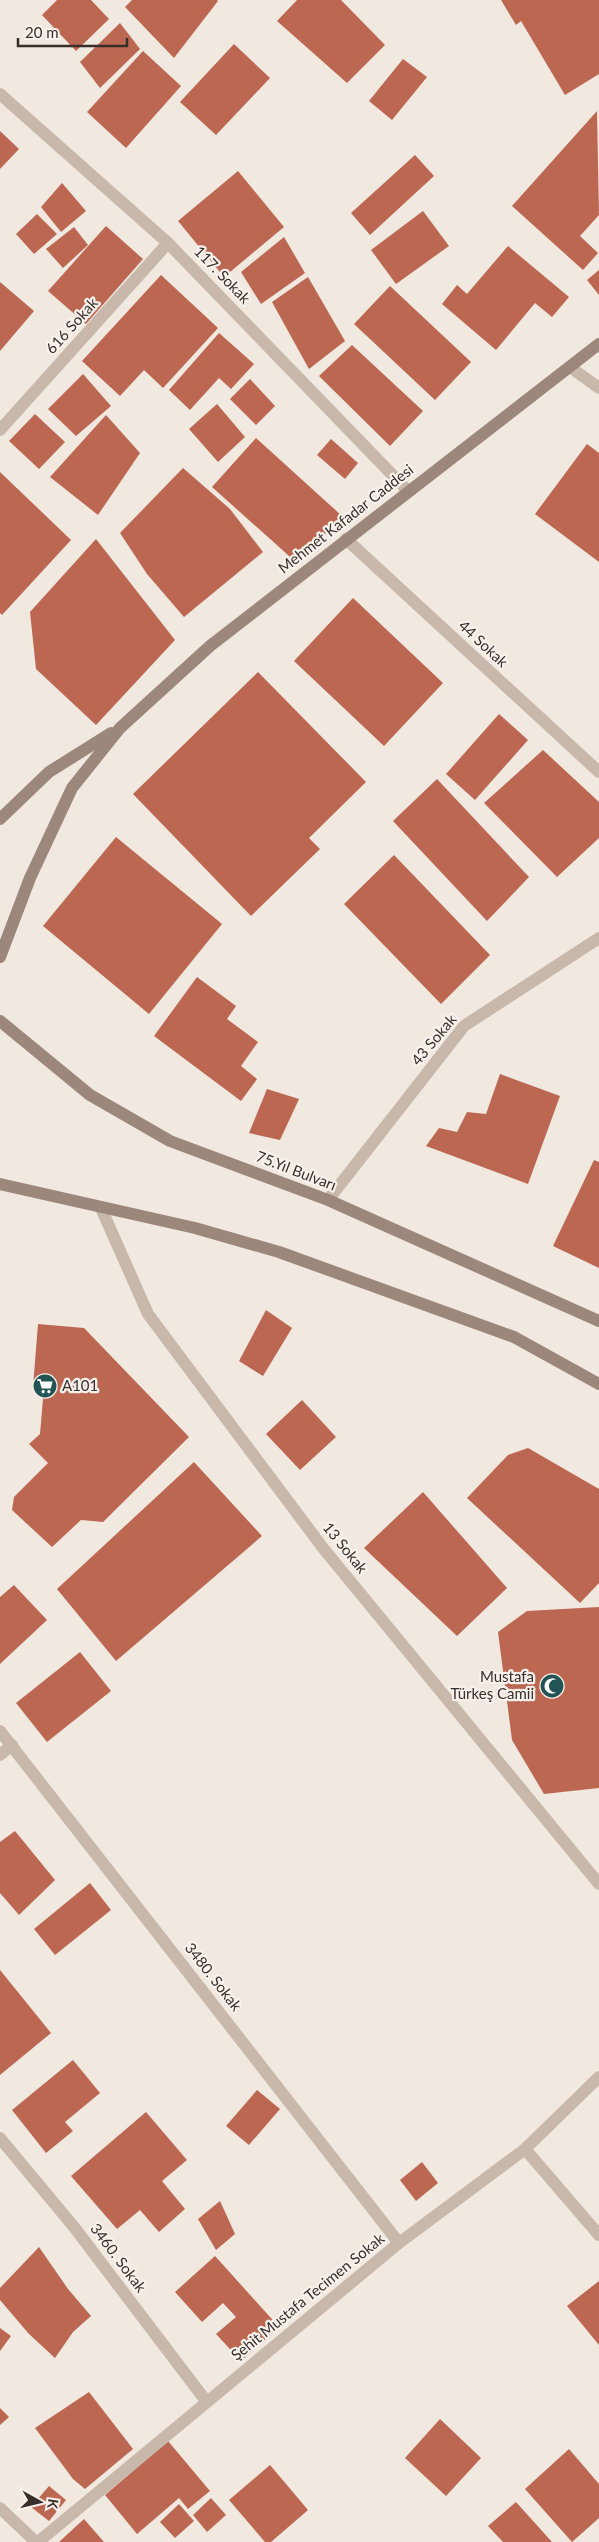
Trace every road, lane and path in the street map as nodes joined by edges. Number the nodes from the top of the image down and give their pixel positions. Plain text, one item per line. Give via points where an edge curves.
1 (0, 94) edge
2 (168, 243) junction
3 (599, 344) edge
4 (570, 367) junction
5 (599, 388) edge
6 (0, 430) edge
7 (408, 491) junction
8 (346, 539) junction
9 (120, 728) junction
10 (599, 772) edge
11 (0, 820) edge
12 (599, 938) edge
13 (0, 957) edge
14 (0, 1021) edge
15 (0, 1184) edge
16 (328, 1200) junction
17 (101, 1208) junction
18 (599, 1321) edge
19 (599, 1384) edge
20 (0, 1731) edge
21 (12, 1745) junction
22 (0, 1755) edge
23 (599, 1884) edge
24 (599, 2077) edge
25 (0, 2138) edge
26 (525, 2149) junction
27 (599, 2234) edge
28 (399, 2243) junction
29 (206, 2402) junction
30 (0, 2508) edge
31 (37, 2542) edge

1 - 2 street, 117. Sokak
2 - 6 street, 616 Sokak
2 - 7 street, 117. Sokak
3 - 4 main road, Mehmet Kafadar Caddesi
4 - 5 street
4 - 7 main road, Mehmet Kafadar Caddesi
7 - 8 main road, Mehmet Kafadar Caddesi
8 - 9 main road, Mehmet Kafadar Caddesi via 210,646
8 - 10 street, 44 Sokak
9 - 11 main road, Mehmet Kafadar Caddesi via 49,772
9 - 13 main road, Mehmet Kafadar Caddesi via 72,788 30,878
12 - 16 street, 43 Sokak via 464,1026
14 - 16 main road, 75.Yıl Bulvarı via 90,1095 170,1141
15 - 17 main road
16 - 18 main road, 75.Yıl Bulvarı
17 - 19 main road via 195,1228 279,1252 514,1337
17 - 23 street, 13 Sokak via 148,1314 323,1548
20 - 21 street, 3480. Sokak
21 - 22 street
21 - 28 street, 3480. Sokak
24 - 26 street, Şehit Mustafa Tecimen Sokak
25 - 29 street, 3460. Sokak via 74,2227
26 - 27 street
26 - 28 street, Şehit Mustafa Tecimen Sokak
28 - 29 street, Şehit Mustafa Tecimen Sokak
29 - 31 street, Şehit Mustafa Tecimen Sokak
30 - 31 street

